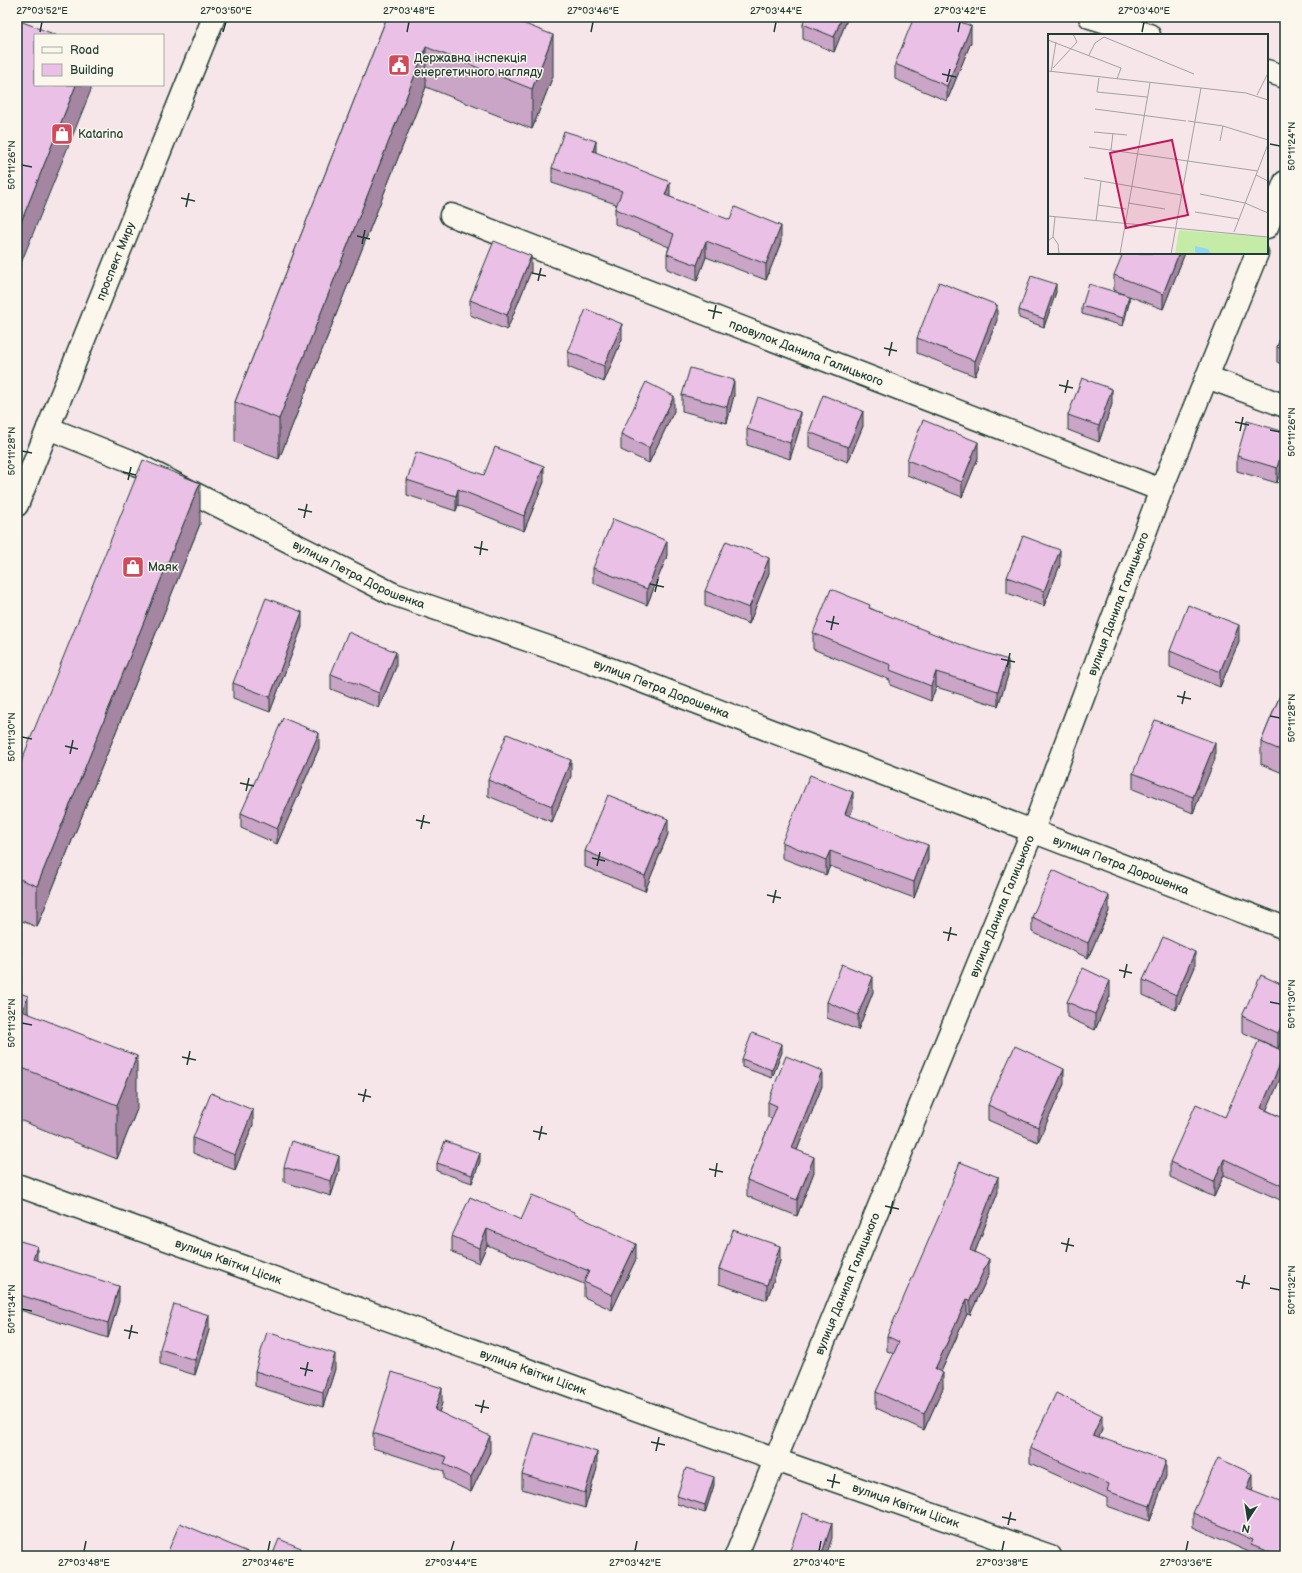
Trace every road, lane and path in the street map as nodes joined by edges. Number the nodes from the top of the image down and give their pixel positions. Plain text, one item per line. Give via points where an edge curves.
1 (214, 17) edge
2 (1090, 17) edge
3 (1146, 34) edge
4 (1268, 71) edge
5 (1285, 77) edge
6 (1285, 182) edge
7 (451, 215) dead end
8 (1268, 224) edge
9 (1257, 254) edge
10 (1207, 377) junction
11 (1285, 406) edge
12 (48, 428) junction
13 (1161, 490) junction
14 (17, 505) edge
15 (1033, 830) junction
16 (1285, 928) edge
17 (17, 1184) edge
18 (776, 1460) junction
19 (736, 1556) edge
20 (1050, 1556) edge

1 - 12 street, проспект Миру
2 - 3 street
4 - 5 street
6 - 8 street
7 - 13 street, провулок Данила Галицького
9 - 10 street, вулиця Данила Галицького
10 - 11 street
10 - 13 street, вулиця Данила Галицького
12 - 14 street, проспект Миру
12 - 15 street, вулиця Петра Дорошенка via 128,460 393,594 589,661
13 - 15 street, вулиця Данила Галицького
15 - 16 street, вулиця Петра Дорошенка
15 - 18 street, вулиця Данила Галицького
17 - 18 street, вулиця Квітки Цісик
18 - 19 street, вулиця Данила Галицького
18 - 20 street, вулиця Квітки Цісик

